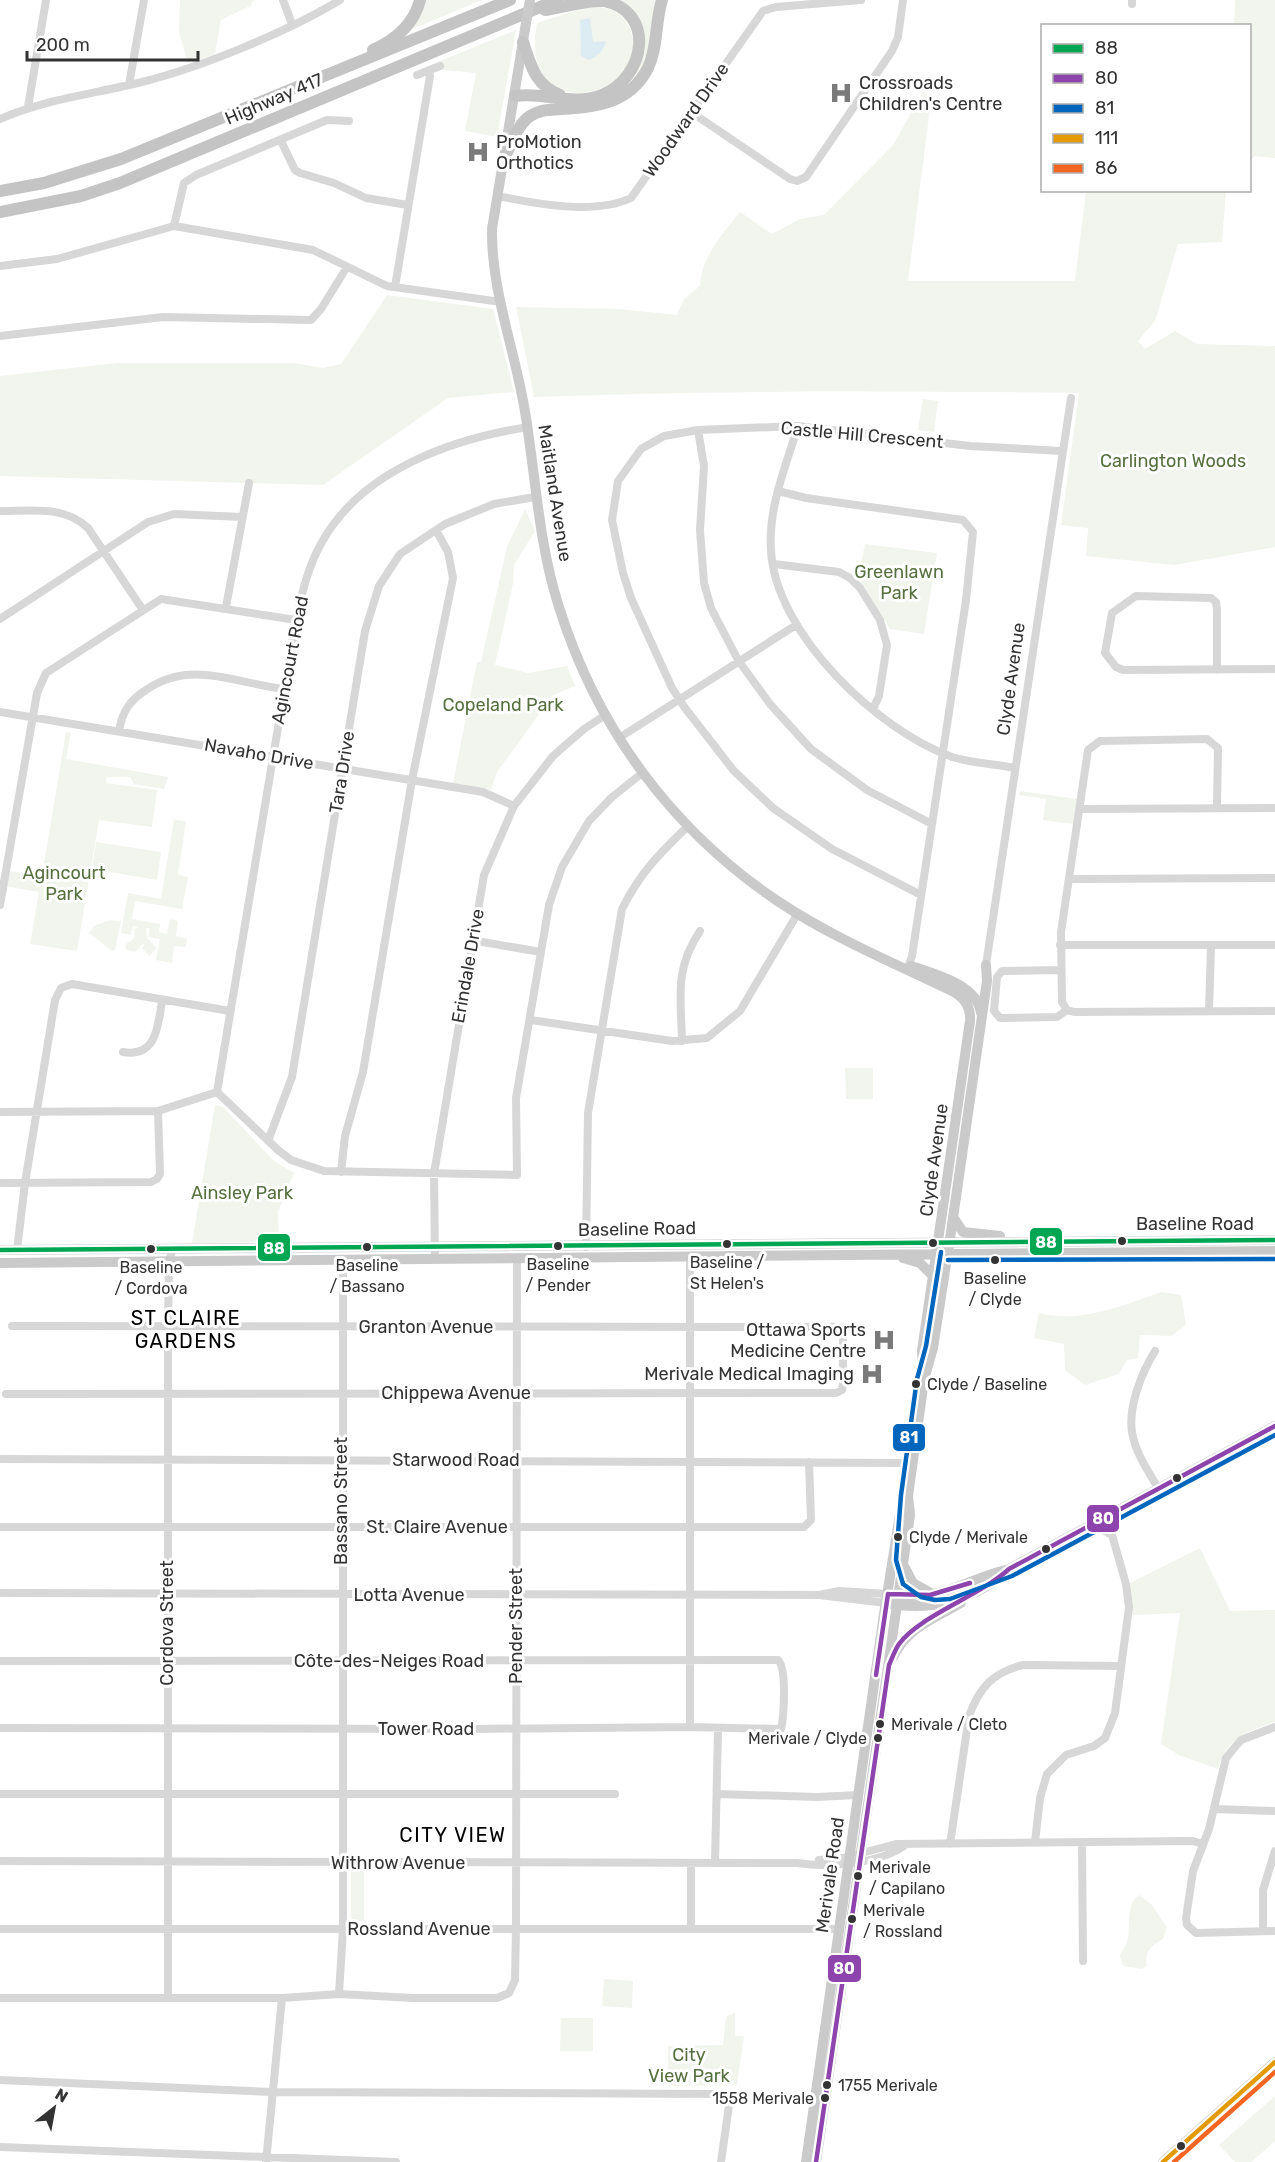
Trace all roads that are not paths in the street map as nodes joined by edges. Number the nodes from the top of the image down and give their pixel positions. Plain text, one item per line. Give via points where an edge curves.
1 (46, 0) edge
2 (144, 0) edge
3 (283, 0) edge
4 (340, 0) edge
5 (420, 0) edge
6 (510, 0) edge
7 (530, 0) edge
8 (557, 0) edge
9 (662, 0) edge
10 (861, 0) edge
11 (903, 0) edge
12 (518, 15) junction
13 (292, 24) junction
14 (524, 36) junction
15 (440, 66) dead end
16 (429, 71) junction
17 (417, 75) dead end
18 (311, 83) junction
19 (129, 85) junction
20 (515, 96) junction
21 (577, 104) junction
22 (28, 106) junction
23 (692, 112) junction
24 (0, 119) edge
25 (349, 121) dead end
26 (281, 141) junction
27 (504, 159) junction
28 (0, 191) edge
29 (498, 196) junction
30 (408, 205) junction
31 (0, 212) edge
32 (174, 226) junction
33 (0, 266) edge
34 (347, 267) junction
35 (395, 287) junction
36 (501, 302) junction
37 (0, 336) edge
38 (1071, 398) dead end
39 (798, 426) junction
40 (528, 427) junction
41 (698, 430) junction
42 (1062, 451) junction
43 (249, 483) dead end
44 (778, 491) junction
45 (535, 497) junction
46 (0, 511) edge
47 (242, 518) junction
48 (436, 530) junction
49 (103, 552) junction
50 (774, 564) junction
51 (226, 607) junction
52 (143, 610) junction
53 (0, 620) edge
54 (296, 620) junction
55 (796, 625) junction
56 (738, 660) junction
57 (1275, 669) edge
58 (1217, 670) junction
59 (284, 689) junction
60 (679, 699) junction
61 (873, 709) junction
62 (0, 712) edge
63 (604, 716) junction
64 (33, 718) junction
65 (119, 731) junction
66 (619, 738) junction
67 (942, 752) junction
68 (272, 757) junction
69 (343, 768) junction
70 (1015, 768) junction
71 (641, 774) junction
72 (412, 780) junction
73 (514, 806) junction
74 (1217, 808) junction
75 (1275, 808) edge
76 (1080, 809) junction
77 (932, 824) junction
78 (687, 827) junction
79 (2, 876) edge
80 (1275, 878) edge
81 (1070, 879) junction
82 (921, 895) junction
83 (0, 905) edge
84 (798, 913) junction
85 (700, 931) dead end
86 (471, 940) junction
87 (1060, 945) junction
88 (1275, 945) edge
89 (1211, 946) junction
90 (541, 952) junction
91 (986, 966) junction
92 (908, 968) junction
93 (1061, 970) junction
94 (961, 986) junction
95 (162, 1001) junction
96 (1067, 1010) junction
97 (230, 1011) junction
98 (1209, 1011) junction
99 (1275, 1011) edge
100 (975, 1018) junction
101 (531, 1020) junction
102 (601, 1030) junction
103 (682, 1041) junction
104 (123, 1052) dead end
105 (967, 1080) junction
106 (217, 1092) junction
107 (158, 1111) junction
108 (0, 1112) edge
109 (38, 1112) junction
110 (268, 1140) junction
111 (340, 1172) junction
112 (434, 1174) junction
113 (0, 1183) edge
114 (25, 1183) junction
115 (953, 1217) junction
116 (1203, 1239) junction
117 (1275, 1240) edge
118 (1044, 1242) junction
119 (586, 1247) junction
120 (943, 1248) junction
121 (0, 1250) edge
122 (17, 1250) junction
123 (172, 1250) junction
124 (750, 1250) junction
125 (1204, 1251) junction
126 (1275, 1251) edge
127 (435, 1254) junction
128 (890, 1254) junction
129 (690, 1256) junction
130 (517, 1258) junction
131 (343, 1260) junction
132 (0, 1263) edge
133 (169, 1263) junction
134 (932, 1275) junction
135 (12, 1326) dead end
136 (168, 1327) junction
137 (343, 1327) junction
138 (690, 1327) junction
139 (840, 1327) joint
140 (515, 1328) junction
141 (1155, 1351) dead end
142 (924, 1380) junction
143 (169, 1393) junction
144 (516, 1393) junction
145 (6, 1394) dead end
146 (341, 1394) junction
147 (690, 1394) junction
148 (1275, 1426) edge
149 (0, 1460) edge
150 (168, 1460) junction
151 (342, 1460) junction
152 (516, 1461) junction
153 (690, 1461) junction
154 (809, 1462) junction
155 (913, 1463) junction
156 (1158, 1488) junction
157 (908, 1496) junction
158 (1119, 1509) junction
159 (1092, 1524) junction
160 (0, 1527) edge
161 (167, 1527) junction
162 (342, 1527) junction
163 (516, 1528) junction
164 (689, 1528) junction
165 (1112, 1535) junction
166 (903, 1562) junction
167 (1009, 1569) junction
168 (983, 1589) junction
169 (0, 1593) edge
170 (516, 1594) junction
171 (690, 1594) junction
172 (940, 1594) junction
173 (341, 1595) junction
174 (168, 1596) junction
175 (892, 1599) junction
176 (778, 1660) joint
177 (0, 1661) edge
178 (167, 1661) junction
179 (517, 1661) junction
180 (689, 1661) junction
181 (342, 1662) junction
182 (889, 1665) junction
183 (1121, 1666) junction
184 (690, 1726) junction
185 (1275, 1727) edge
186 (0, 1728) edge
187 (167, 1728) junction
188 (342, 1728) junction
189 (515, 1728) junction
190 (718, 1729) junction
191 (0, 1794) edge
192 (168, 1794) junction
193 (615, 1794) dead end
194 (718, 1794) junction
195 (342, 1795) junction
196 (516, 1795) junction
197 (857, 1795) junction
198 (1214, 1809) junction
199 (1275, 1811) edge
200 (1035, 1842) junction
201 (1082, 1842) junction
202 (950, 1844) junction
203 (1203, 1844) junction
204 (1275, 1851) edge
205 (862, 1856) junction
206 (849, 1860) junction
207 (0, 1861) edge
208 (168, 1861) junction
209 (515, 1862) junction
210 (342, 1863) junction
211 (691, 1863) junction
212 (715, 1863) junction
213 (168, 1928) junction
214 (692, 1928) junction
215 (0, 1929) edge
216 (343, 1929) junction
217 (516, 1929) junction
218 (838, 1929) junction
219 (1263, 1931) junction
220 (1275, 1931) edge
221 (1083, 1961) dead end
222 (339, 1994) junction
223 (168, 1997) junction
224 (0, 1998) edge
225 (282, 1998) junction
226 (826, 2062) junction
227 (1275, 2062) edge
228 (0, 2080) edge
229 (271, 2092) junction
230 (0, 2147) edge
231 (266, 2160) edge
232 (396, 2162) edge
233 (721, 2162) edge
234 (806, 2162) edge
235 (816, 2162) edge
236 (1163, 2162) edge

1 - 22 street
2 - 19 street
3 - 13 street
4 - 13 street
5 - 18 highway via 413,18 384,45
6 - 18 highway
7 - 14 main road, Maitland Avenue, bridge
8 - 12 highway, Highway 417
9 - 21 highway via 654,51 642,78 614,101
10 - 23 street, Woodward Drive via 763,11
11 - 23 street via 892,51 806,177 790,179
12 - 21 highway via 587,0 604,1 629,16 640,46 636,63 618,86
12 - 31 highway, Highway 417 via 120,183 81,196
13 - 19 street via 246,46
14 - 20 main road, Maitland Avenue
14 - 21 highway via 532,70 540,83
15 - 16 street
16 - 17 street
16 - 30 street
18 - 28 highway via 121,159 44,183
19 - 22 street
20 - 21 highway
20 - 27 main road, Maitland Avenue
21 - 27 highway via 532,115
22 - 24 street
23 - 29 street, Woodward Drive via 631,198 619,204 545,206
25 - 26 street via 327,120
26 - 30 street via 300,173 366,198
26 - 32 street via 184,183
27 - 29 main road, Maitland Avenue
29 - 36 main road, Maitland Avenue via 492,248
30 - 35 street
32 - 33 street via 57,259
32 - 34 street via 313,250
34 - 35 street
34 - 37 street via 311,320 163,317
35 - 36 street
36 - 40 main road, Maitland Avenue
38 - 42 street, Clyde Avenue
39 - 41 street, Castle Hill Crescent
39 - 42 street, Castle Hill Crescent via 970,446
39 - 44 street
40 - 45 main road, Maitland Avenue
40 - 54 street, Agincourt Road via 479,436 420,459 391,474 356,500 322,543 305,581
41 - 56 street via 704,466 700,530 704,583 711,608
41 - 60 street, Castle Hill Crescent via 664,436 641,449 618,481 612,507 631,598
42 - 70 street, Clyde Avenue
43 - 47 street
44 - 50 street via 771,525
44 - 67 street via 963,520 969,525 974,543
45 - 48 street, Tara Drive via 494,504
45 - 63 main road, Maitland Avenue via 559,607
46 - 49 street via 67,513 88,528
47 - 49 street via 174,514 160,517
47 - 51 street
48 - 69 street, Tara Drive via 400,554 379,586 365,631
48 - 72 street via 448,552 453,578
49 - 52 street
49 - 53 street
50 - 55 street via 780,590
50 - 61 street via 839,572 860,588 880,620 887,645 879,696
51 - 52 street via 161,599
51 - 54 street
52 - 64 street via 46,673 40,682
54 - 59 street, Agincourt Road
55 - 56 street
55 - 61 street via 831,673
56 - 60 street
56 - 77 street via 770,704 811,749 867,790
57 - 58 street
58 - 58 street via 1217,610 1211,598 1136,596 1112,613 1105,653 1116,667
59 - 65 street via 199,674 172,675 138,695 122,716
59 - 68 street, Agincourt Road
60 - 66 street
60 - 82 street, Castle Hill Crescent via 734,771 773,808 832,849
61 - 67 street
62 - 64 street, Navaho Drive
63 - 66 main road, Maitland Avenue
63 - 73 street, Erindale Drive via 553,756
64 - 65 street, Navaho Drive
64 - 79 street
65 - 68 street, Navaho Drive
66 - 71 main road, Maitland Avenue
67 - 70 street
67 - 77 street
68 - 69 street, Navaho Drive
68 - 97 street, Agincourt Road
69 - 72 street, Navaho Drive
69 - 110 street, Tara Drive via 292,1077
70 - 91 street, Clyde Avenue
71 - 78 main road, Maitland Avenue
71 - 90 street via 590,821 568,855 549,905
72 - 73 street, Navaho Drive via 483,792
72 - 111 street via 363,1072 345,1136
73 - 86 street, Erindale Drive via 484,875
74 - 75 street
74 - 76 street
74 - 76 street via 1218,748 1207,739 1095,742 1088,750
76 - 81 street
77 - 82 street
78 - 84 main road, Maitland Avenue via 759,887
78 - 102 street via 649,863 622,909
79 - 83 street
80 - 81 street
81 - 87 street
82 - 92 street
84 - 92 main road, Maitland Avenue
84 - 103 street via 740,1011 707,1038
85 - 103 street via 688,949 681,971
86 - 90 street
86 - 112 street, Erindale Drive
87 - 89 street
87 - 93 street
88 - 89 street
89 - 98 street
90 - 101 street
91 - 94 main road via 975,986
91 - 100 main road, Clyde Avenue via 987,981
92 - 94 main road, Maitland Avenue
92 - 100 main road, Maitland Avenue via 962,997
93 - 96 street via 1062,1002
93 - 96 street via 1002,971 997,977 994,1011 1000,1018 1011,1018 1057,1017
94 - 100 main road via 978,1003
95 - 97 street
95 - 104 street via 155,1040 150,1046
95 - 109 street via 72,984 61,988 55,1000
96 - 98 street
97 - 106 street, Agincourt Road
98 - 99 street
100 - 105 main road, Clyde Avenue
101 - 102 street
101 - 112 street via 516,1098 517,1175
102 - 103 street
102 - 119 street via 586,1139
105 - 115 main road, Clyde Avenue
105 - 120 main road, Clyde Avenue
106 - 107 street
106 - 110 street
107 - 109 street
107 - 114 street via 158,1179
108 - 109 street
109 - 114 street
110 - 111 street via 291,1160
111 - 112 street
112 - 127 street, Erindale Drive
113 - 114 street
114 - 122 street
115 - 118 main road via 965,1233
115 - 120 main road, Clyde Avenue
116 - 117 main road, Baseline Road
116 - 118 main road, Baseline Road
116 - 125 main road
118 - 120 main road, Baseline Road
119 - 124 main road, Baseline Road
119 - 127 main road, Baseline Road
120 - 124 main road, Baseline Road
120 - 125 main road, Baseline Road
120 - 128 main road, Baseline Road
120 - 134 main road, Clyde Avenue
120 - 142 main road, Clyde Avenue via 933,1348
121 - 122 main road, Baseline Road
122 - 123 main road, Baseline Road
123 - 127 main road, Baseline Road
123 - 133 street, Cordova Street
124 - 128 main road, Baseline Road
124 - 129 main road, Baseline Road
125 - 126 main road, Baseline Road
127 - 130 main road, Baseline Road
127 - 131 main road, Baseline Road
128 - 134 main road via 920,1263
129 - 130 main road, Baseline Road
129 - 138 street
130 - 140 street, Pender Street
131 - 133 main road, Baseline Road
131 - 137 street, Bassano Street
132 - 133 main road, Baseline Road
133 - 136 street, Cordova Street
134 - 142 main road, Clyde Avenue via 922,1351
135 - 136 street, Granton Avenue
136 - 137 street, Granton Avenue
136 - 143 street, Cordova Street
137 - 140 street, Granton Avenue
137 - 146 street, Bassano Street
138 - 139 street, Granton Avenue
138 - 140 street, Granton Avenue
138 - 147 street
139 - 147 street, Chippewa Avenue via 843,1384 836,1393
140 - 144 street, Pender Street
141 - 156 street via 1141,1381 1132,1423 1137,1447
142 - 155 main road, Clyde Avenue
143 - 145 street, Chippewa Avenue
143 - 146 street, Chippewa Avenue
143 - 150 street, Cordova Street
144 - 146 street, Chippewa Avenue
144 - 147 street, Chippewa Avenue
144 - 152 street, Pender Street
146 - 151 street, Bassano Street
147 - 153 street
148 - 156 main road
149 - 150 street, Starwood Road
150 - 151 street, Starwood Road
150 - 161 street, Cordova Street
151 - 152 street, Starwood Road
151 - 162 street, Bassano Street
152 - 153 street, Starwood Road
152 - 163 street, Pender Street
153 - 154 street, Starwood Road
153 - 164 street
154 - 155 street, Starwood Road
154 - 164 street, St. Claire Avenue via 811,1520 807,1526
155 - 157 main road, Clyde Avenue
156 - 158 main road
157 - 166 main road, Clyde Avenue via 910,1515
157 - 175 main road, Clyde Avenue via 900,1514
158 - 159 main road
158 - 165 street
159 - 165 street
159 - 167 main road
160 - 161 street, St. Claire Avenue
161 - 162 street, St. Claire Avenue
161 - 174 street, Cordova Street
162 - 163 street, St. Claire Avenue
162 - 173 street, Bassano Street
163 - 164 street, St. Claire Avenue
163 - 170 street, Pender Street
164 - 171 street
165 - 183 street via 1129,1607
166 - 172 main road via 913,1584
166 - 175 main road, Clyde Avenue
167 - 168 main road
167 - 172 main road
168 - 175 main road via 939,1604
168 - 182 main road via 912,1630 899,1644
169 - 174 street, Lotta Avenue
170 - 171 street, Lotta Avenue
170 - 173 street, Lotta Avenue
170 - 179 street, Pender Street
171 - 175 street, Lotta Avenue via 819,1595 839,1591
171 - 180 street
172 - 175 main road
173 - 174 street, Lotta Avenue
173 - 181 street, Bassano Street
174 - 178 street, Cordova Street
175 - 182 main road, Merivale Road
175 - 197 main road, Merivale Road
176 - 180 street, Côte-des-Neiges Road
176 - 190 street, Tower Road via 783,1670 781,1729
177 - 178 street, Côte-des-Neiges Road
178 - 181 street, Côte-des-Neiges Road
178 - 187 street, Cordova Street
179 - 180 street, Côte-des-Neiges Road
179 - 181 street, Côte-des-Neiges Road
179 - 189 street, Pender Street
180 - 184 street
181 - 188 street, Bassano Street
182 - 205 main road, Merivale Road
183 - 200 street via 1115,1713 1105,1738 1066,1755 1047,1774
183 - 202 street via 1023,1665 987,1682 976,1696 969,1716
184 - 189 street, Tower Road
184 - 190 street, Tower Road
185 - 198 street via 1247,1736 1226,1758
186 - 187 street, Tower Road
187 - 188 street, Tower Road
187 - 192 street, Cordova Street
188 - 189 street, Tower Road
188 - 195 street, Bassano Street
189 - 196 street, Pender Street
190 - 194 street
191 - 192 street
192 - 195 street
192 - 208 street, Cordova Street
193 - 196 street
194 - 197 street
194 - 212 street
195 - 196 street
195 - 210 street, Bassano Street
196 - 209 street, Pender Street
197 - 206 main road, Merivale Road
198 - 199 street
198 - 203 street
200 - 201 street, Withrow Avenue
200 - 202 street, Withrow Avenue
201 - 203 street, Withrow Avenue
201 - 221 street
202 - 205 street, Withrow Avenue via 896,1844
203 - 219 street via 1193,1871 1187,1925 1196,1933
204 - 219 street via 1263,1890
205 - 206 street, Withrow Avenue
205 - 226 main road, Merivale Road
206 - 212 street, Withrow Avenue via 813,1865
206 - 218 main road, Merivale Road
207 - 208 street, Withrow Avenue
208 - 210 street, Withrow Avenue
208 - 213 street, Cordova Street
209 - 210 street, Withrow Avenue
209 - 211 street, Withrow Avenue
209 - 217 street, Pender Street
210 - 216 street, Bassano Street
211 - 212 street, Withrow Avenue
211 - 214 street
213 - 215 street, Rossland Avenue
213 - 216 street, Rossland Avenue
213 - 223 street, Cordova Street
214 - 217 street, Rossland Avenue
214 - 218 street, Rossland Avenue
216 - 217 street, Rossland Avenue
216 - 222 street, Bassano Street
217 - 222 street, Pender Street via 515,1980 509,1993 488,1998
218 - 226 main road, Merivale Road
219 - 220 street
222 - 225 street
223 - 224 street
223 - 225 street
225 - 229 street
226 - 234 main road, Merivale Road
226 - 235 main road, Merivale Road
227 - 236 main road
228 - 229 street
229 - 231 street
229 - 233 street via 721,2094 729,2105
230 - 231 street
231 - 232 street

